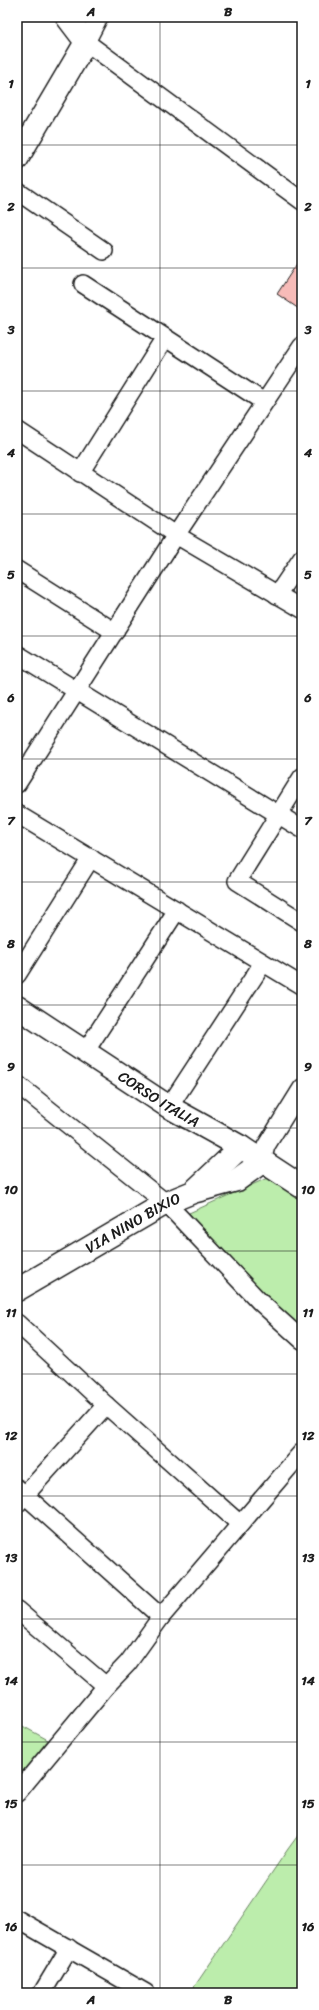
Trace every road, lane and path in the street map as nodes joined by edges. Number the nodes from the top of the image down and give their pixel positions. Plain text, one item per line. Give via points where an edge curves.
1 (67, 17) edge
2 (99, 17) edge
3 (86, 42) junction
4 (17, 159) edge
5 (17, 191) edge
6 (302, 201) edge
7 (104, 251) dead end
8 (83, 284) dead end
9 (165, 338) junction
10 (302, 346) edge
11 (264, 402) junction
12 (17, 430) edge
13 (80, 473) junction
14 (176, 535) junction
15 (302, 558) edge
16 (17, 570) edge
17 (277, 595) junction
18 (302, 609) edge
19 (115, 632) junction
20 (17, 654) edge
21 (77, 692) junction
22 (302, 777) edge
23 (17, 784) edge
24 (17, 814) edge
25 (278, 814) junction
26 (302, 829) edge
27 (91, 858) junction
28 (177, 910) junction
29 (302, 922) edge
30 (263, 963) junction
31 (17, 975) edge
32 (302, 986) edge
33 (17, 1007) edge
34 (85, 1052) junction
35 (17, 1084) edge
36 (302, 1088) edge
37 (169, 1107) junction
38 (241, 1147) junction
39 (262, 1162) junction
40 (302, 1187) edge
41 (193, 1192) junction
42 (166, 1203) junction
43 (17, 1290) edge
44 (17, 1323) edge
45 (302, 1340) edge
46 (106, 1405) junction
47 (302, 1452) edge
48 (20, 1496) edge
49 (240, 1524) junction
50 (17, 1610) edge
51 (161, 1616) junction
52 (106, 1686) junction
53 (17, 1793) edge
54 (17, 1919) edge
55 (69, 1948) junction
56 (42, 1993) edge
57 (146, 1993) edge

1 - 3 street
2 - 3 street
3 - 4 street
3 - 6 street
5 - 7 street
8 - 9 street
9 - 11 street
9 - 13 street
10 - 11 street
11 - 14 street
12 - 13 street
13 - 14 street
14 - 17 street
14 - 19 street
15 - 17 street
16 - 19 street
17 - 18 street
19 - 21 street
20 - 21 street
21 - 23 street
21 - 25 street
22 - 25 street
24 - 27 street
25 - 26 street
25 - 29 street via 237,882
27 - 28 street
27 - 31 street
28 - 30 street
28 - 34 street
30 - 32 street
30 - 37 street
33 - 34 street, CORSO ITALIA
34 - 37 street, CORSO ITALIA
35 - 42 street
36 - 39 street via 266,1146
37 - 38 street, CORSO ITALIA
38 - 39 street, CORSO ITALIA
38 - 41 street, VIA NINO BIXIO
39 - 40 street, CORSO ITALIA
39 - 41 street via 237,1180
41 - 42 street, VIA NINO BIXIO
42 - 43 street, VIA NINO BIXIO
42 - 45 street via 260,1302
44 - 46 street
46 - 48 street
46 - 49 street
47 - 49 street
48 - 51 street
49 - 51 street
50 - 52 street
51 - 52 street via 128,1663
52 - 53 street
54 - 55 street
55 - 56 street
55 - 57 street

